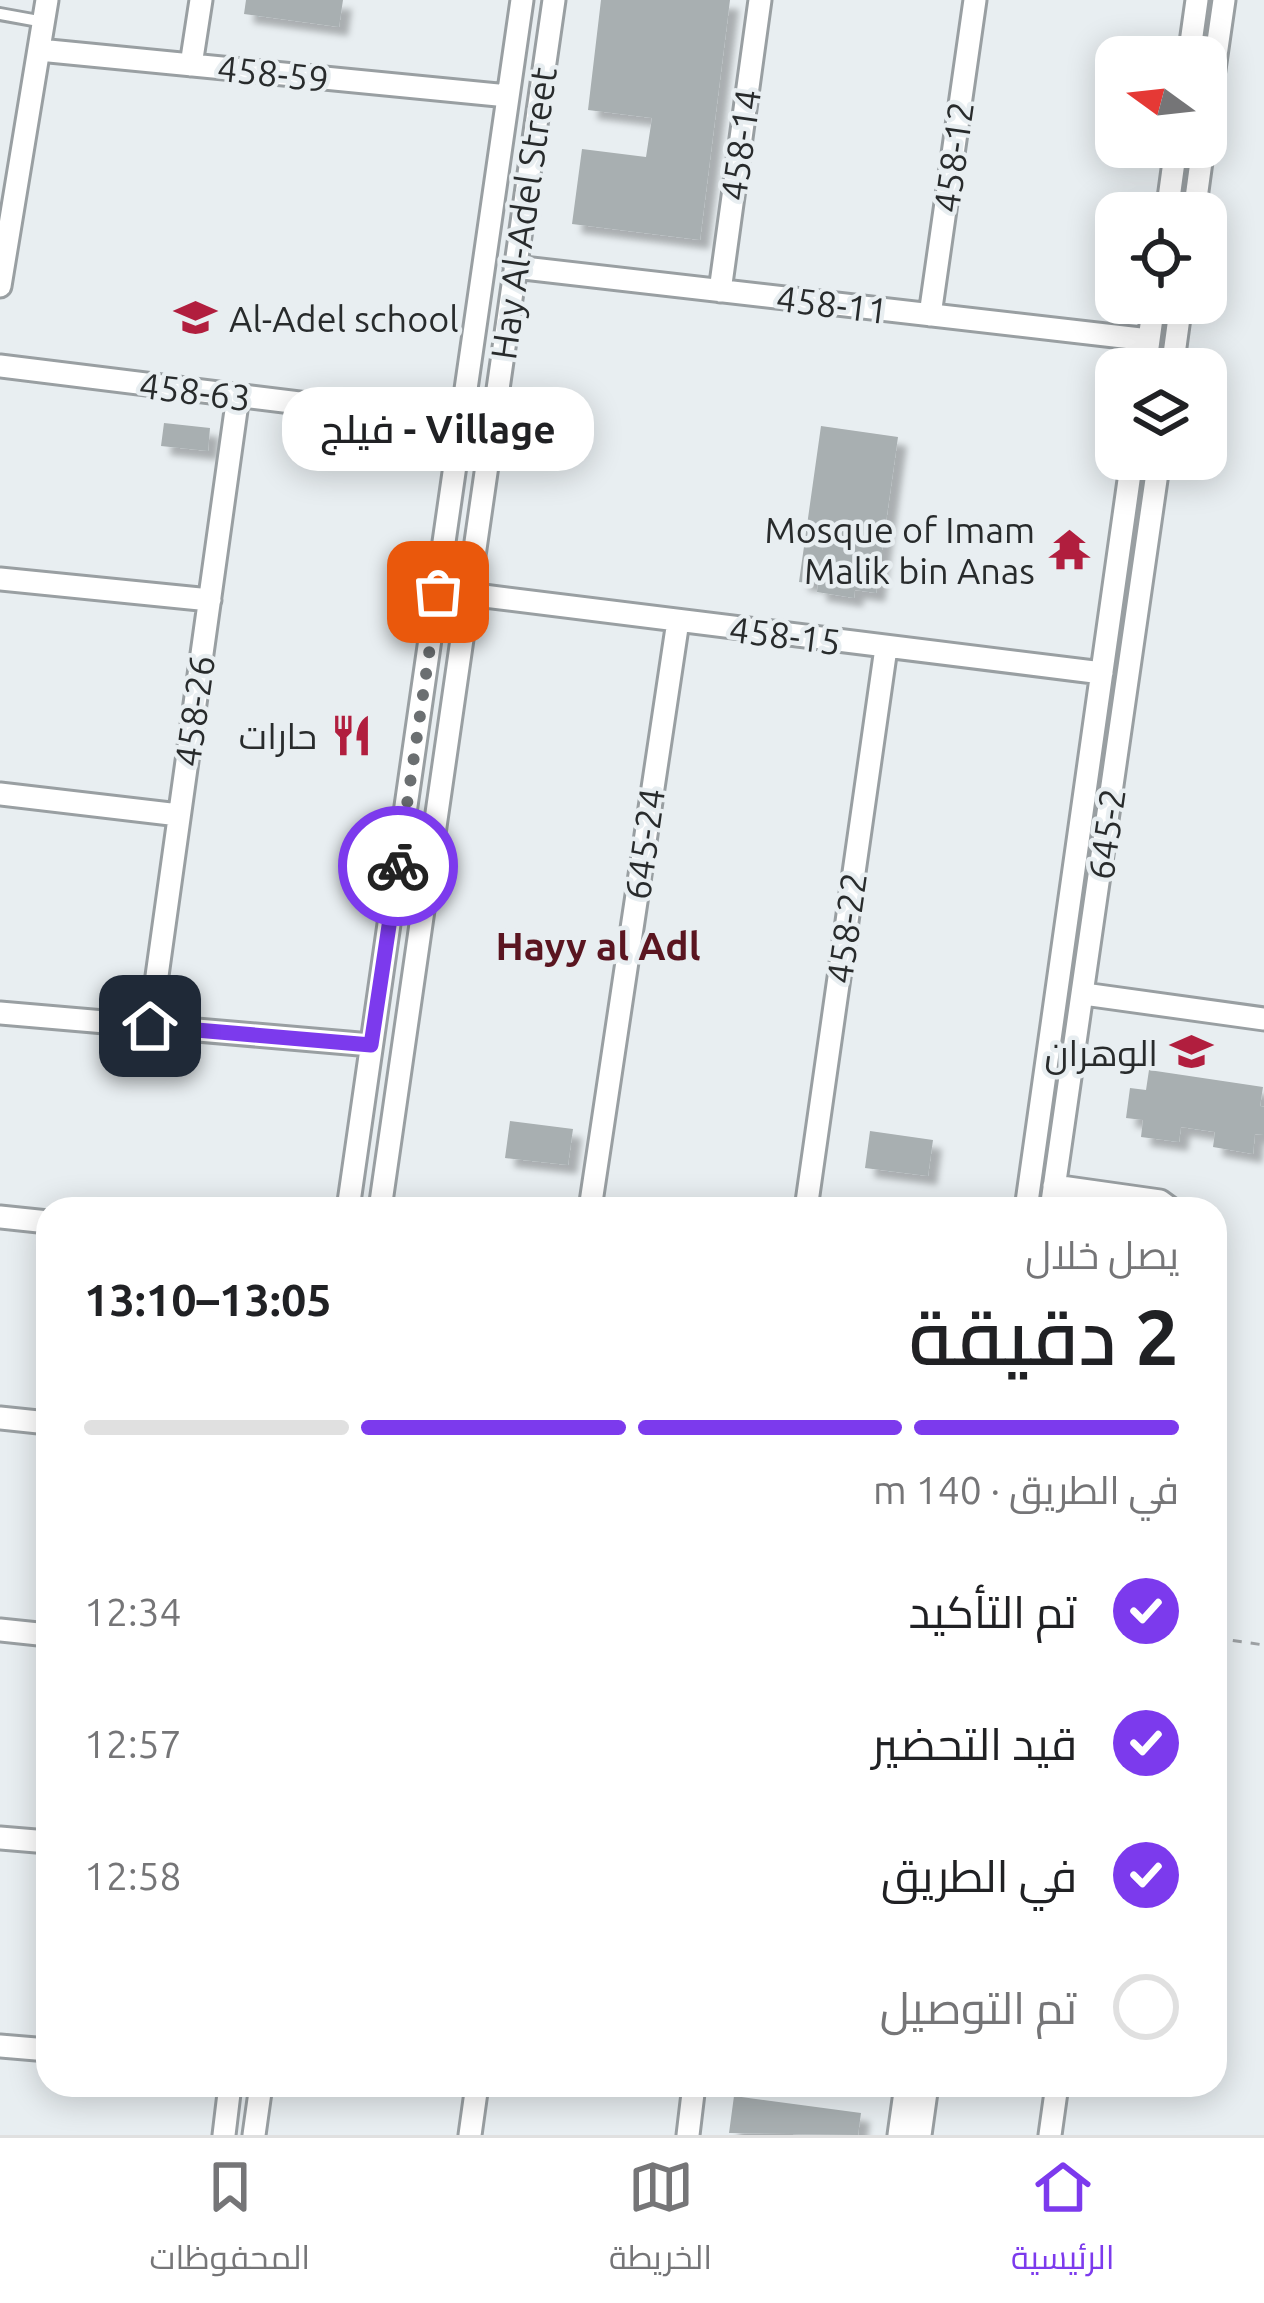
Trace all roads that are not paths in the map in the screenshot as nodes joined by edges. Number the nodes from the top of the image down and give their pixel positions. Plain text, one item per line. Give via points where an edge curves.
1 (201, 0) edge
2 (522, 0) edge
3 (554, 0) edge
4 (760, 0) edge
5 (975, 0) edge
6 (1197, 0) edge
7 (1224, 0) edge
8 (46, 11) edge
9 (0, 14) edge
10 (1192, 36) edge
11 (1219, 36) edge
12 (39, 50) junction
13 (191, 65) junction
14 (508, 96) junction
15 (515, 267) junction
16 (0, 286) edge
17 (720, 291) junction
18 (930, 315) junction
19 (1151, 324) edge
20 (1149, 340) junction
21 (1148, 348) edge
22 (0, 366) edge
23 (238, 396) junction
24 (462, 423) junction
25 (1129, 480) edge
26 (1156, 480) edge
27 (0, 579) edge
28 (468, 594) junction
29 (209, 600) junction
30 (678, 621) junction
31 (886, 648) junction
32 (1102, 674) junction
33 (420, 718) junction
34 (450, 721) junction
35 (0, 794) edge
36 (179, 815) junction
37 (1084, 994) junction
38 (0, 1013) edge
39 (1264, 1019) edge
40 (150, 1026) junction
41 (371, 1045) junction
42 (350, 1197) edge
43 (382, 1197) edge
44 (592, 1197) edge
45 (808, 1197) edge
46 (1028, 1197) edge
47 (1052, 1197) edge
48 (0, 1217) edge
49 (36, 1221) edge
50 (0, 1418) edge
51 (36, 1422) edge
52 (0, 1630) edge
53 (36, 1634) edge
54 (0, 1838) edge
55 (36, 1841) edge
56 (0, 2046) edge
57 (36, 2049) edge
58 (229, 2097) edge
59 (259, 2097) edge
60 (475, 2097) edge
61 (693, 2097) edge
62 (904, 2097) edge
63 (925, 2097) edge
64 (1055, 2097) edge
65 (224, 2135) edge
66 (254, 2135) edge
67 (470, 2135) edge
68 (688, 2135) edge
69 (899, 2135) edge
70 (920, 2135) edge
71 (1050, 2135) edge

1 - 13 street
2 - 14 street, Hay Al-Adel Street
3 - 15 street, Hay Al-Adel Street
4 - 17 street, 458-14
5 - 18 street, 458-12
6 - 10 street
7 - 11 street
8 - 9 lane
8 - 12 street
12 - 13 street, 458-59
12 - 16 street
13 - 14 street, 458-59
14 - 24 street, Hay Al-Adel Street
15 - 17 street, 458-11
15 - 28 street, Hay Al-Adel Street
17 - 18 street, 458-11
18 - 20 street, 458-11
19 - 20 street
20 - 21 street
22 - 23 street, 458-63
23 - 24 street, 458-63
23 - 29 street, 458-26
24 - 33 street, Hay Al-Adel Street
25 - 32 street, 645-2
26 - 37 street, 645-2
27 - 29 street
28 - 30 street, 458-15
28 - 34 street, Hay Al-Adel Street
29 - 36 street, 458-26
30 - 31 street, 458-15
30 - 44 street, 645-24
31 - 32 street, 458-15
31 - 45 street, 458-22
32 - 46 street, 645-2
33 - 34 street
33 - 41 street, Hay Al-Adel Street
34 - 43 street, Hay Al-Adel Street
35 - 36 street
36 - 40 street, 458-26
37 - 39 street
37 - 47 street, 645-2
38 - 40 street
40 - 41 street
41 - 42 street, Hay Al-Adel Street
48 - 49 street
50 - 51 street
52 - 53 street
54 - 55 street
56 - 57 street
58 - 65 street
59 - 66 street
60 - 67 street
61 - 68 street
62 - 69 street
63 - 70 street
64 - 71 street

